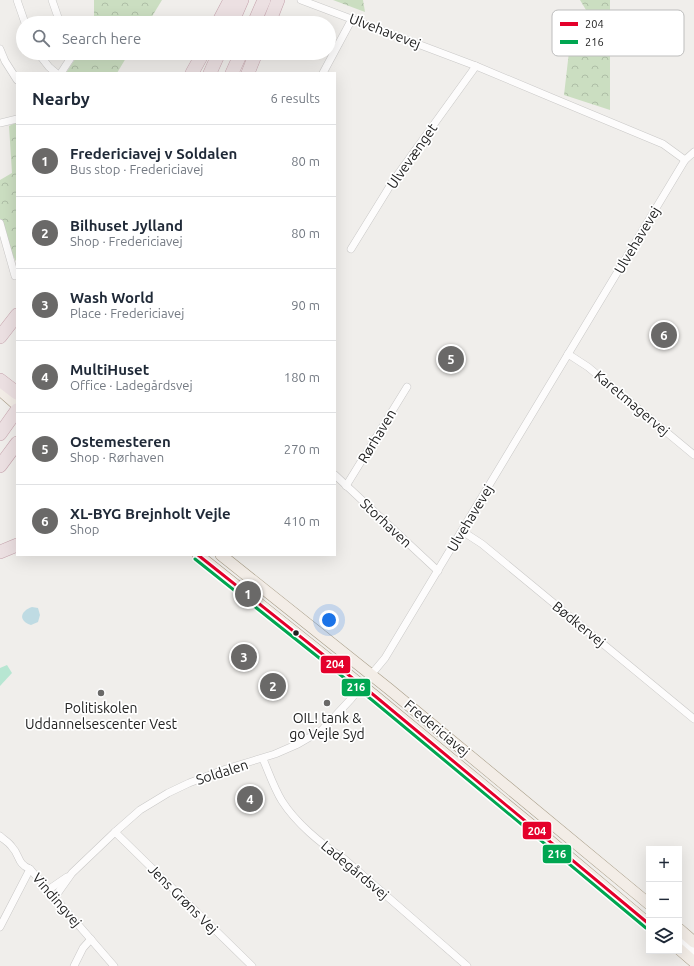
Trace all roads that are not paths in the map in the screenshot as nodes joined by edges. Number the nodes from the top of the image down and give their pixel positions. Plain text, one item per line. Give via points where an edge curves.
1 (17, 0) edge
2 (52, 0) edge
3 (230, 0) edge
4 (242, 0) edge
5 (264, 0) edge
6 (278, 0) edge
7 (301, 0) edge
8 (23, 16) edge
9 (58, 16) edge
10 (222, 16) edge
11 (235, 16) edge
12 (257, 16) edge
13 (271, 16) edge
14 (352, 19) junction
15 (0, 48) edge
16 (336, 49) edge
17 (43, 60) edge
18 (69, 60) edge
19 (199, 60) edge
20 (216, 60) edge
21 (238, 60) edge
22 (253, 60) edge
23 (330, 60) edge
24 (476, 66) junction
25 (55, 72) edge
26 (62, 72) edge
27 (193, 72) edge
28 (210, 72) edge
29 (232, 72) edge
30 (248, 72) edge
31 (324, 72) edge
32 (16, 78) edge
33 (16, 119) edge
34 (0, 123) edge
35 (694, 152) edge
36 (684, 160) junction
37 (0, 223) edge
38 (351, 249) dead end
39 (15, 276) dead end
40 (16, 316) edge
41 (0, 336) edge
42 (568, 354) junction
43 (1, 381) edge
44 (407, 387) dead end
45 (16, 388) edge
46 (16, 392) edge
47 (16, 404) edge
48 (16, 411) edge
49 (0, 434) edge
50 (16, 444) edge
51 (694, 455) edge
52 (0, 466) edge
53 (336, 476) edge
54 (346, 486) junction
55 (462, 531) junction
56 (16, 545) edge
57 (0, 552) edge
58 (200, 556) edge
59 (222, 556) edge
60 (438, 572) junction
61 (372, 674) junction
62 (362, 686) junction
63 (694, 719) edge
64 (466, 752) junction
65 (263, 759) junction
66 (115, 832) junction
67 (0, 836) edge
68 (30, 869) junction
69 (72, 873) junction
70 (48, 890) junction
71 (55, 897) junction
72 (646, 902) edge
73 (646, 921) edge
74 (0, 928) edge
75 (682, 932) edge
76 (91, 939) junction
77 (694, 942) edge
78 (682, 943) edge
79 (682, 952) edge
80 (694, 952) edge
81 (694, 962) edge
82 (74, 966) edge
83 (114, 966) edge
84 (252, 966) edge
85 (467, 966) edge

1 - 8 street
2 - 9 street
3 - 10 highway
4 - 11 highway
5 - 12 highway
6 - 13 highway
7 - 14 street, Ulvehavevej
14 - 16 street
14 - 24 street, Ulvehavevej
15 - 32 street
17 - 25 street
18 - 26 street
19 - 27 highway
20 - 28 highway
21 - 29 highway
22 - 30 highway
23 - 31 street
24 - 36 street, Ulvehavevej via 663,144
24 - 38 street, Ulvevænget via 393,181
33 - 34 street
35 - 36 street
36 - 42 street, Ulvehavevej
37 - 39 street
40 - 41 highway
42 - 51 street, Karetmagervej via 588,367
42 - 55 street, Ulvehavevej
43 - 45 main road
43 - 46 highway
43 - 47 main road
44 - 54 street, Rørhaven
48 - 49 highway
50 - 52 highway
53 - 54 street, Storhaven
54 - 60 street, Storhaven
55 - 60 street, Ulvehavevej
55 - 63 street, Bødkervej via 482,544
56 - 57 highway
58 - 61 main road via 226,570 361,675
58 - 62 main road, Fredericiavej
59 - 61 main road, Fredericiavej
60 - 61 street, Ulvehavevej via 385,658
61 - 62 street, Soldalen
61 - 64 main road, Fredericiavej
62 - 64 main road via 373,684
62 - 65 street, Soldalen via 322,730
62 - 73 main road, Fredericiavej
64 - 72 main road, Fredericiavej
65 - 66 street, Soldalen via 219,771 168,793 140,810
65 - 85 street, Ladegårdsvej via 276,791 295,818
66 - 69 street, Soldalen
66 - 84 street, Jens Grøns Vej
67 - 68 street, Vindingvej via 14,848 18,859 25,867
68 - 70 street, Vindingvej
68 - 74 street
69 - 70 street, Soldalen
69 - 71 street, Soldalen
70 - 71 street, Vindingvej
71 - 76 street, Vindingvej
75 - 77 main road
76 - 82 street
76 - 83 street, Vindingvej
78 - 80 street
79 - 81 main road

